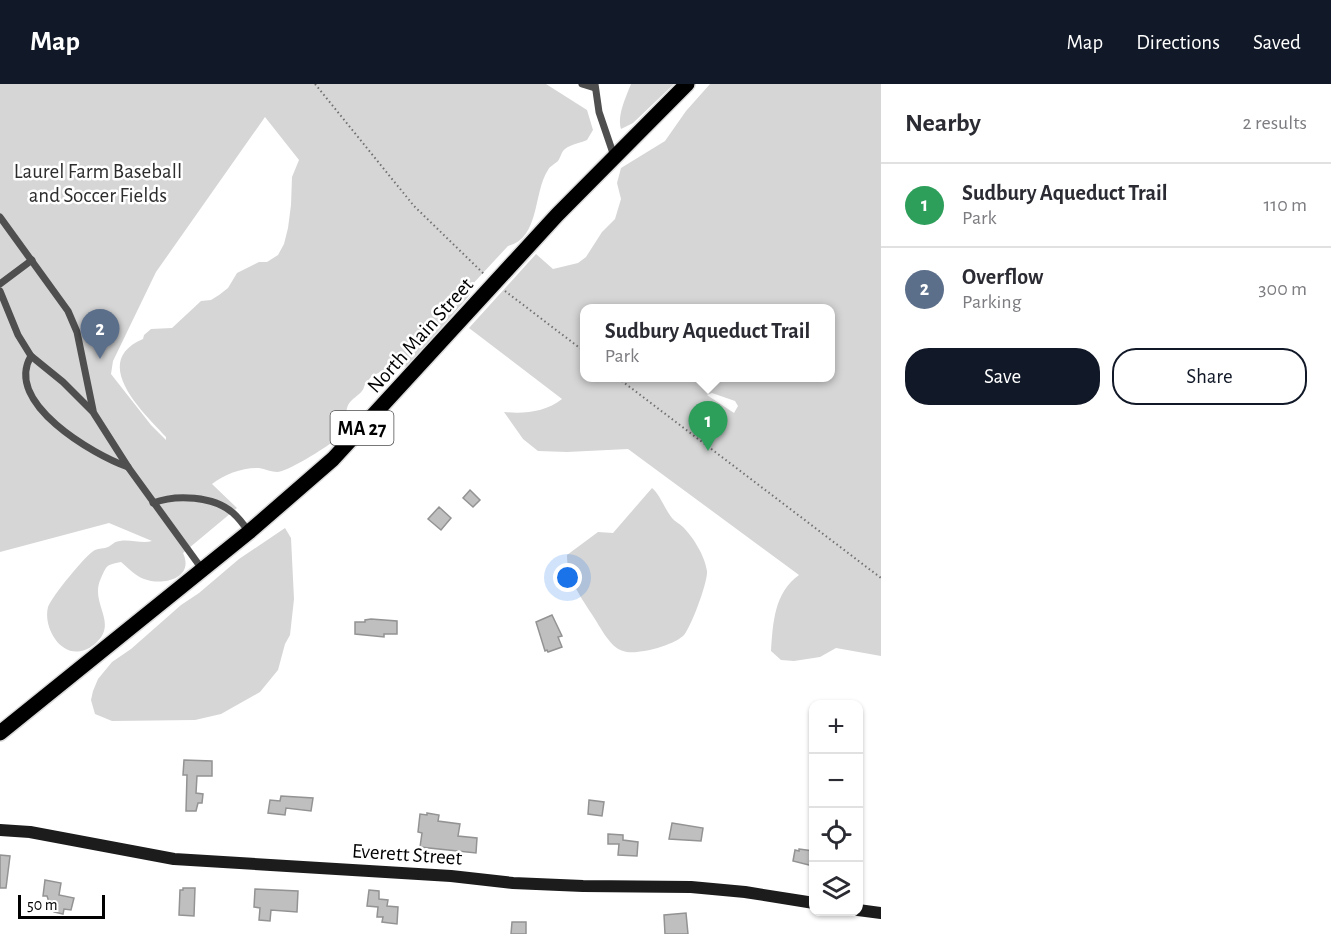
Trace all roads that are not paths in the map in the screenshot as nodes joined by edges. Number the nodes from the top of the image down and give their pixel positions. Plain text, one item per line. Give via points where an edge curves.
1 (582, 84) edge
2 (687, 84) edge
3 (595, 86) edge
4 (614, 156) junction
5 (0, 217) edge
6 (32, 260) junction
7 (0, 284) edge
8 (0, 291) edge
9 (31, 356) junction
10 (93, 412) junction
11 (128, 467) junction
12 (153, 503) junction
13 (249, 532) junction
14 (202, 569) junction
15 (0, 733) edge
16 (0, 830) edge
17 (809, 902) edge
18 (863, 911) edge
19 (881, 913) edge

1 - 3 lane
2 - 4 main road, North Main Street / MA 27
3 - 4 lane
4 - 13 main road, North Main Street / MA 27 via 333,459
5 - 6 lane
6 - 7 lane
6 - 10 lane via 73,321
8 - 9 lane
9 - 10 lane
9 - 11 lane via 26,380 48,416 80,444
10 - 11 lane
11 - 12 lane
12 - 13 lane via 164,499 217,504 233,513
12 - 14 lane
13 - 14 main road, North Main Street / MA 27
14 - 15 main road, North Main Street / MA 27
16 - 17 street, Everett Street via 198,861 513,883 692,887
18 - 19 street

